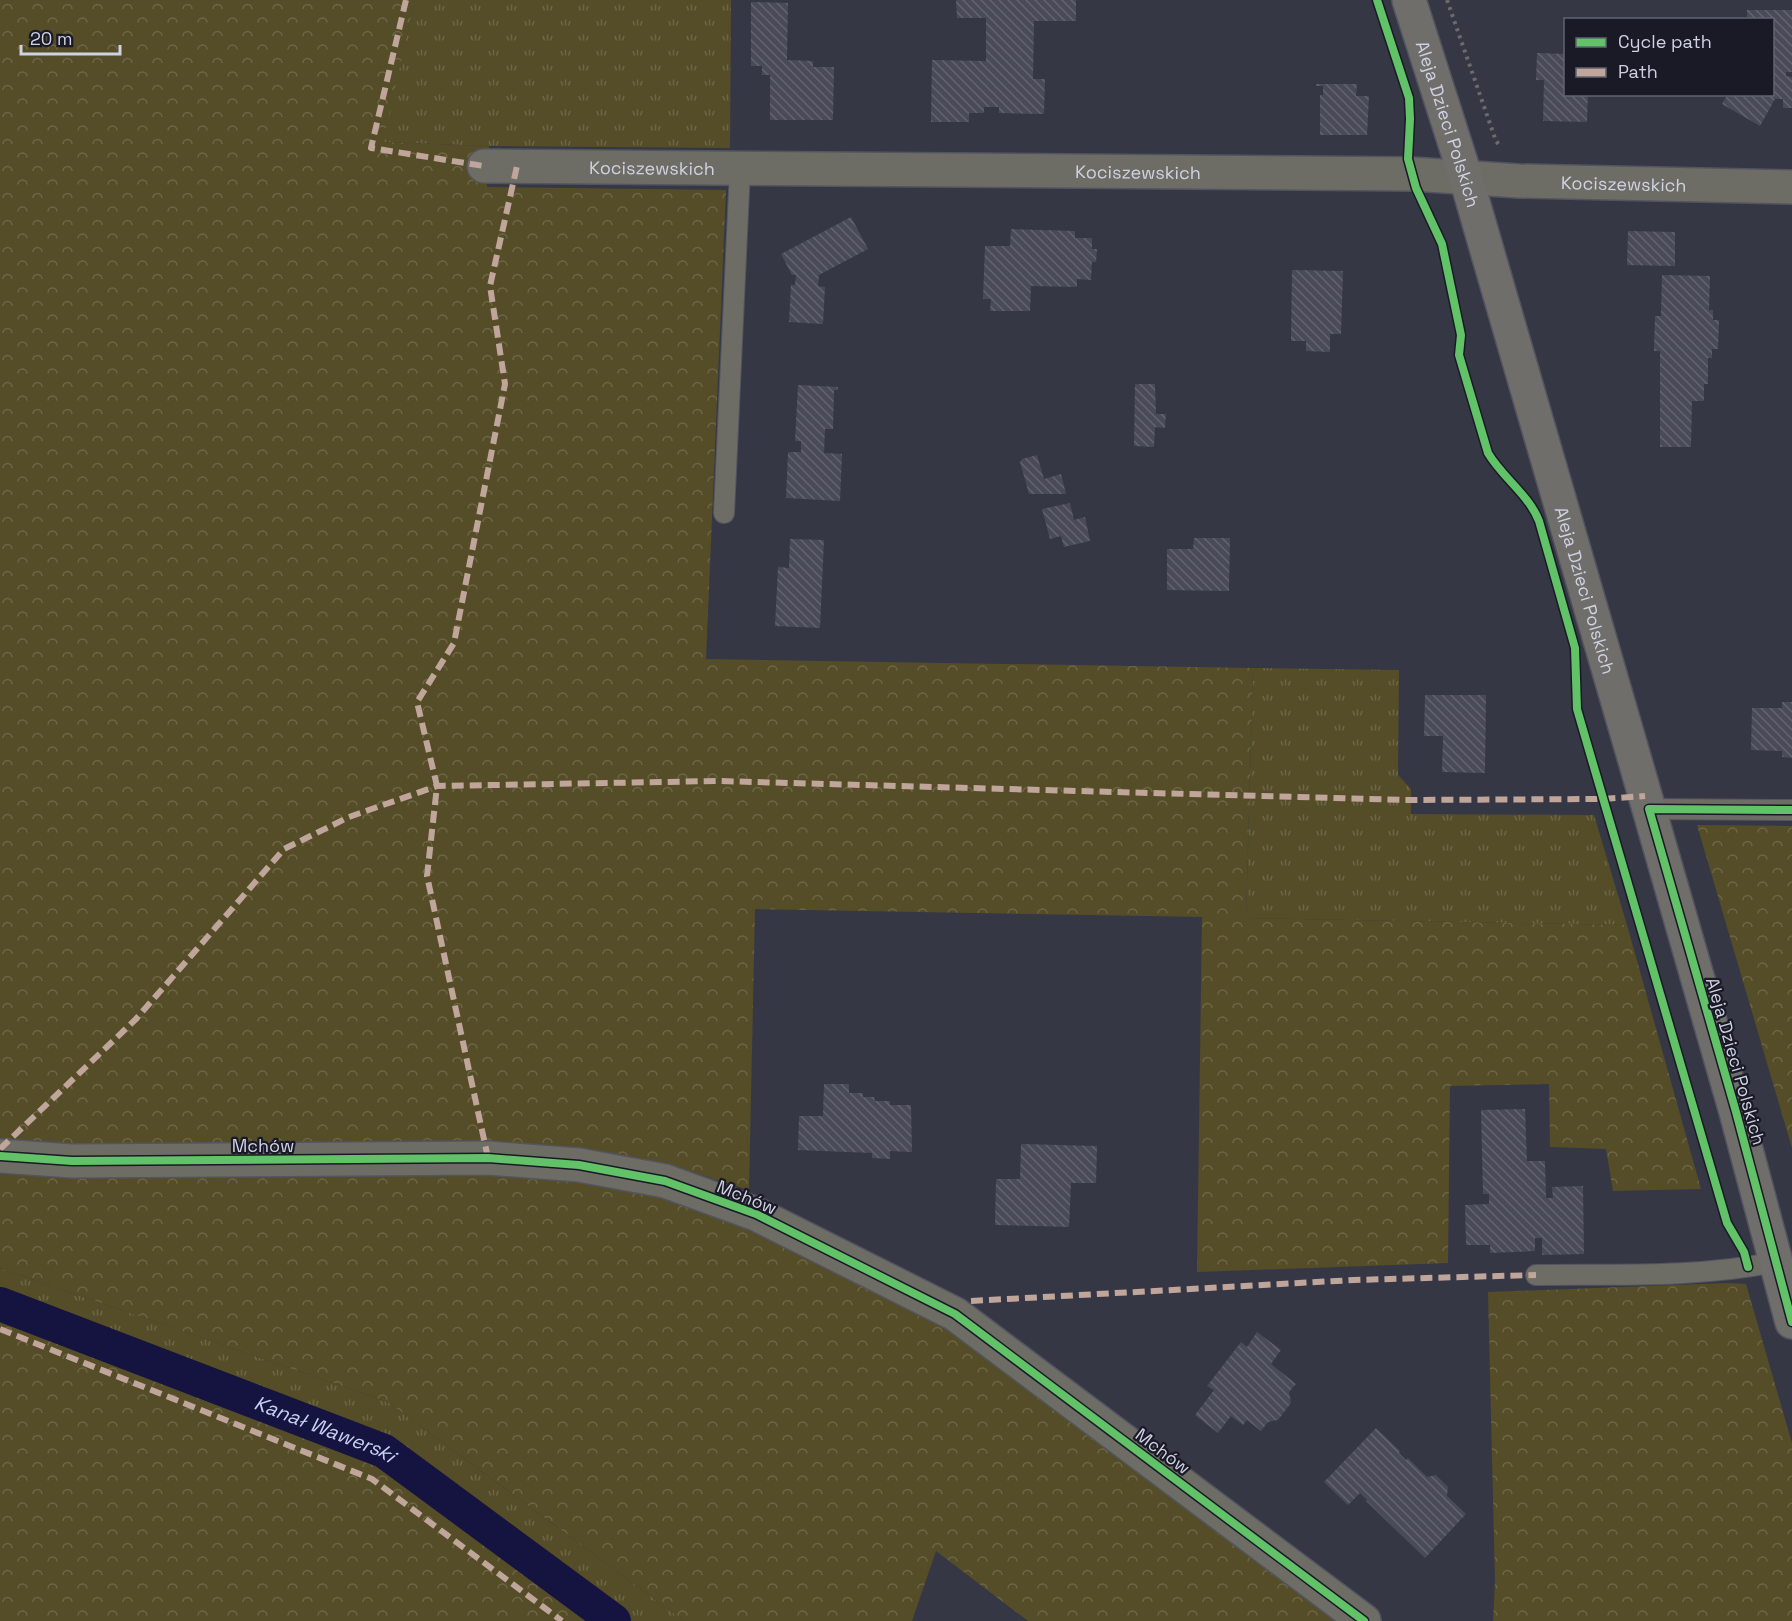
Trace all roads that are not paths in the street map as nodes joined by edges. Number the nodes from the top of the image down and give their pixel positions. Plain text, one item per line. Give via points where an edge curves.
1 (1409, 0) edge
2 (484, 166) dead end
3 (740, 168) junction
4 (1466, 178) junction
5 (1792, 187) edge
6 (724, 513) dead end
7 (1649, 809) junction
8 (1792, 810) edge
9 (0, 1156) edge
10 (1775, 1262) junction
11 (1536, 1275) dead end
12 (1792, 1322) edge
13 (1364, 1621) edge

1 - 4 street, Aleja Dzieci Polskich
2 - 3 street, Kociszewskich
3 - 4 street, Kociszewskich via 1412,174
3 - 6 lane
4 - 5 street, Kociszewskich
4 - 7 street, Aleja Dzieci Polskich
7 - 8 lane
7 - 10 street, Aleja Dzieci Polskich
9 - 13 street, Mchów via 72,1161 488,1158 579,1165 664,1181 756,1214 963,1307
10 - 11 lane via 1659,1274
10 - 12 street, Aleja Dzieci Polskich

